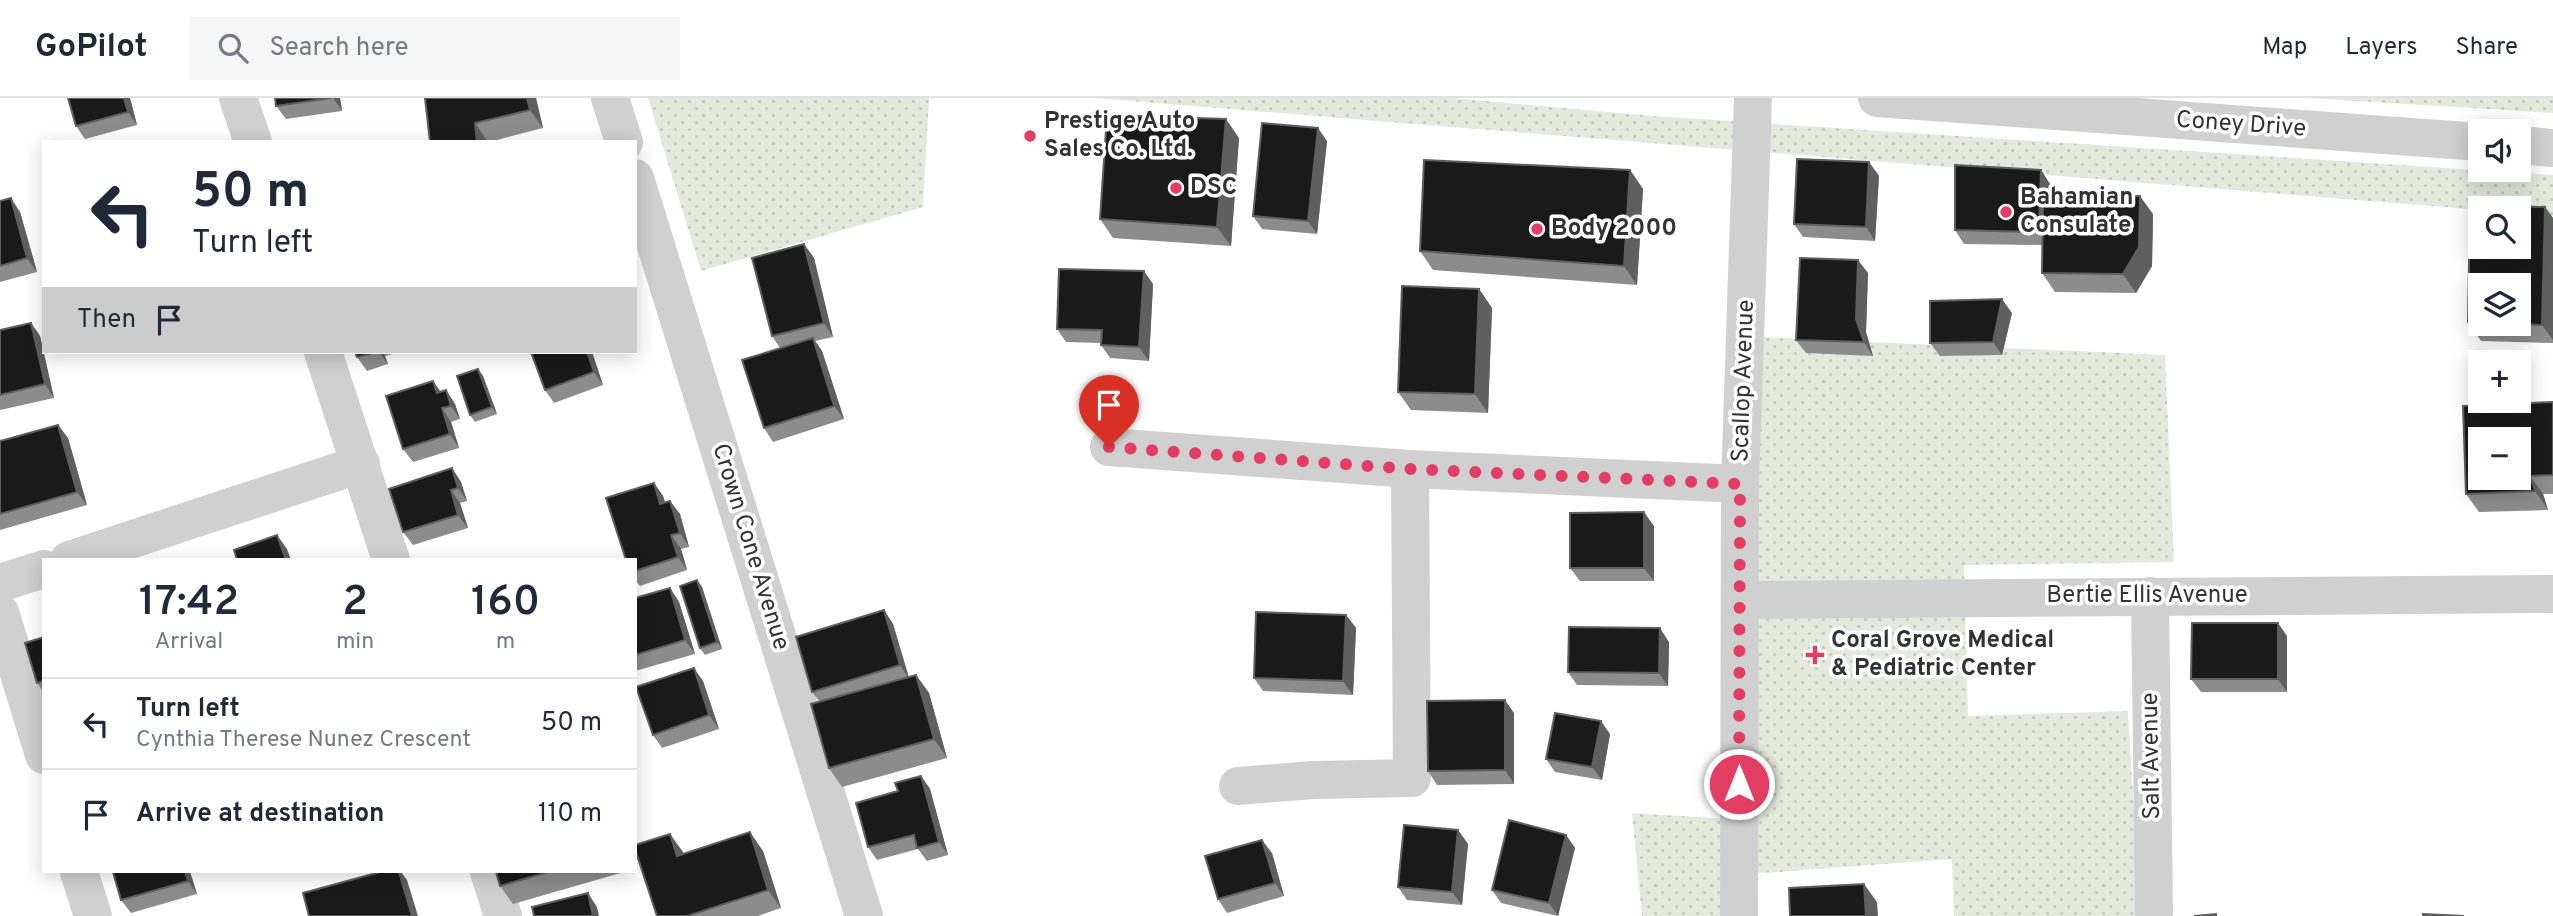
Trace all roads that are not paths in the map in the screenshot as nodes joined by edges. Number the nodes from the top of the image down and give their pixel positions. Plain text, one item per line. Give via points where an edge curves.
1 (238, 98) edge
2 (610, 98) edge
3 (1753, 98) edge
4 (1877, 98) edge
5 (252, 140) edge
6 (623, 140) edge
7 (2468, 141) edge
8 (2531, 146) edge
9 (2553, 148) edge
10 (637, 184) edge
11 (324, 354) edge
12 (1109, 447) dead end
13 (361, 464) junction
14 (1410, 469) junction
15 (1740, 484) junction
16 (75, 558) edge
17 (390, 558) edge
18 (42, 570) edge
19 (0, 583) edge
20 (2553, 594) edge
21 (2150, 596) junction
22 (1740, 600) junction
23 (0, 612) edge
24 (42, 748) edge
25 (1237, 786) dead end
26 (79, 873) edge
27 (489, 873) edge
28 (93, 916) edge
29 (503, 916) edge
30 (864, 916) edge
31 (1739, 916) edge
32 (2154, 916) edge

1 - 5 street
2 - 6 street
3 - 15 street, Scallop Avenue
4 - 7 street, Coney Drive
8 - 9 street
10 - 30 street, Crown Cone Avenue
11 - 13 street
12 - 14 street
13 - 16 street
13 - 17 street
14 - 15 street
14 - 25 street via 1412,778
15 - 22 street, Scallop Avenue
18 - 19 street
20 - 21 street, Bertie Ellis Avenue
21 - 22 street, Bertie Ellis Avenue
21 - 32 street, Salt Avenue
22 - 31 street, Scallop Avenue
23 - 24 street
26 - 28 street
27 - 29 street

